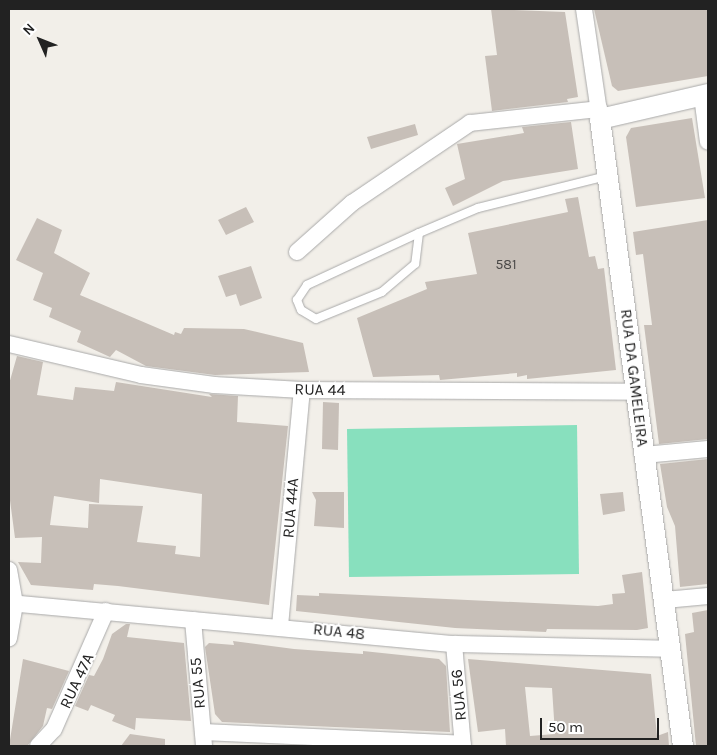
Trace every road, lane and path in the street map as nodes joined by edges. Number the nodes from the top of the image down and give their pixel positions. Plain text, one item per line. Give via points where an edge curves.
1 (584, 9) edge
2 (705, 95) edge
3 (600, 114) junction
4 (708, 142) edge
5 (608, 176) junction
6 (419, 232) junction
7 (297, 252) dead end
8 (9, 344) edge
9 (302, 390) junction
10 (635, 392) junction
11 (708, 449) edge
12 (644, 455) junction
13 (9, 570) edge
14 (708, 596) edge
15 (665, 600) junction
16 (12, 603) edge
17 (106, 611) junction
18 (193, 620) junction
19 (280, 626) junction
20 (9, 638) edge
21 (454, 644) junction
22 (670, 649) junction
23 (203, 739) edge
24 (463, 745) edge
25 (38, 746) edge
26 (683, 746) edge

1 - 3 street, RUA DA GAMELEIRA
2 - 3 street
2 - 4 street
3 - 5 street, RUA DA GAMELEIRA
3 - 7 street via 470,124 352,203
5 - 6 lane via 478,208
5 - 10 street, RUA DA GAMELEIRA
6 - 6 lane via 307,285 297,300 301,310 316,319 382,292 415,264
8 - 9 street, RUA 44 via 140,375 214,385
9 - 10 street, RUA 44
9 - 19 street, RUA 44A
10 - 12 street, RUA DA GAMELEIRA
11 - 12 street
12 - 15 street, RUA DA GAMELEIRA
13 - 16 street
14 - 15 street
15 - 22 street, RUA DA GAMELEIRA
16 - 17 street, RUA 48
16 - 20 street
17 - 18 street, RUA 48
17 - 25 street, RUA 47A via 58,720
18 - 19 street, RUA 48
18 - 23 street, RUA 55
19 - 21 street, RUA 48
21 - 22 street, RUA 48
21 - 24 street, RUA 56
22 - 26 street, RUA DA GAMELEIRA
23 - 24 street

